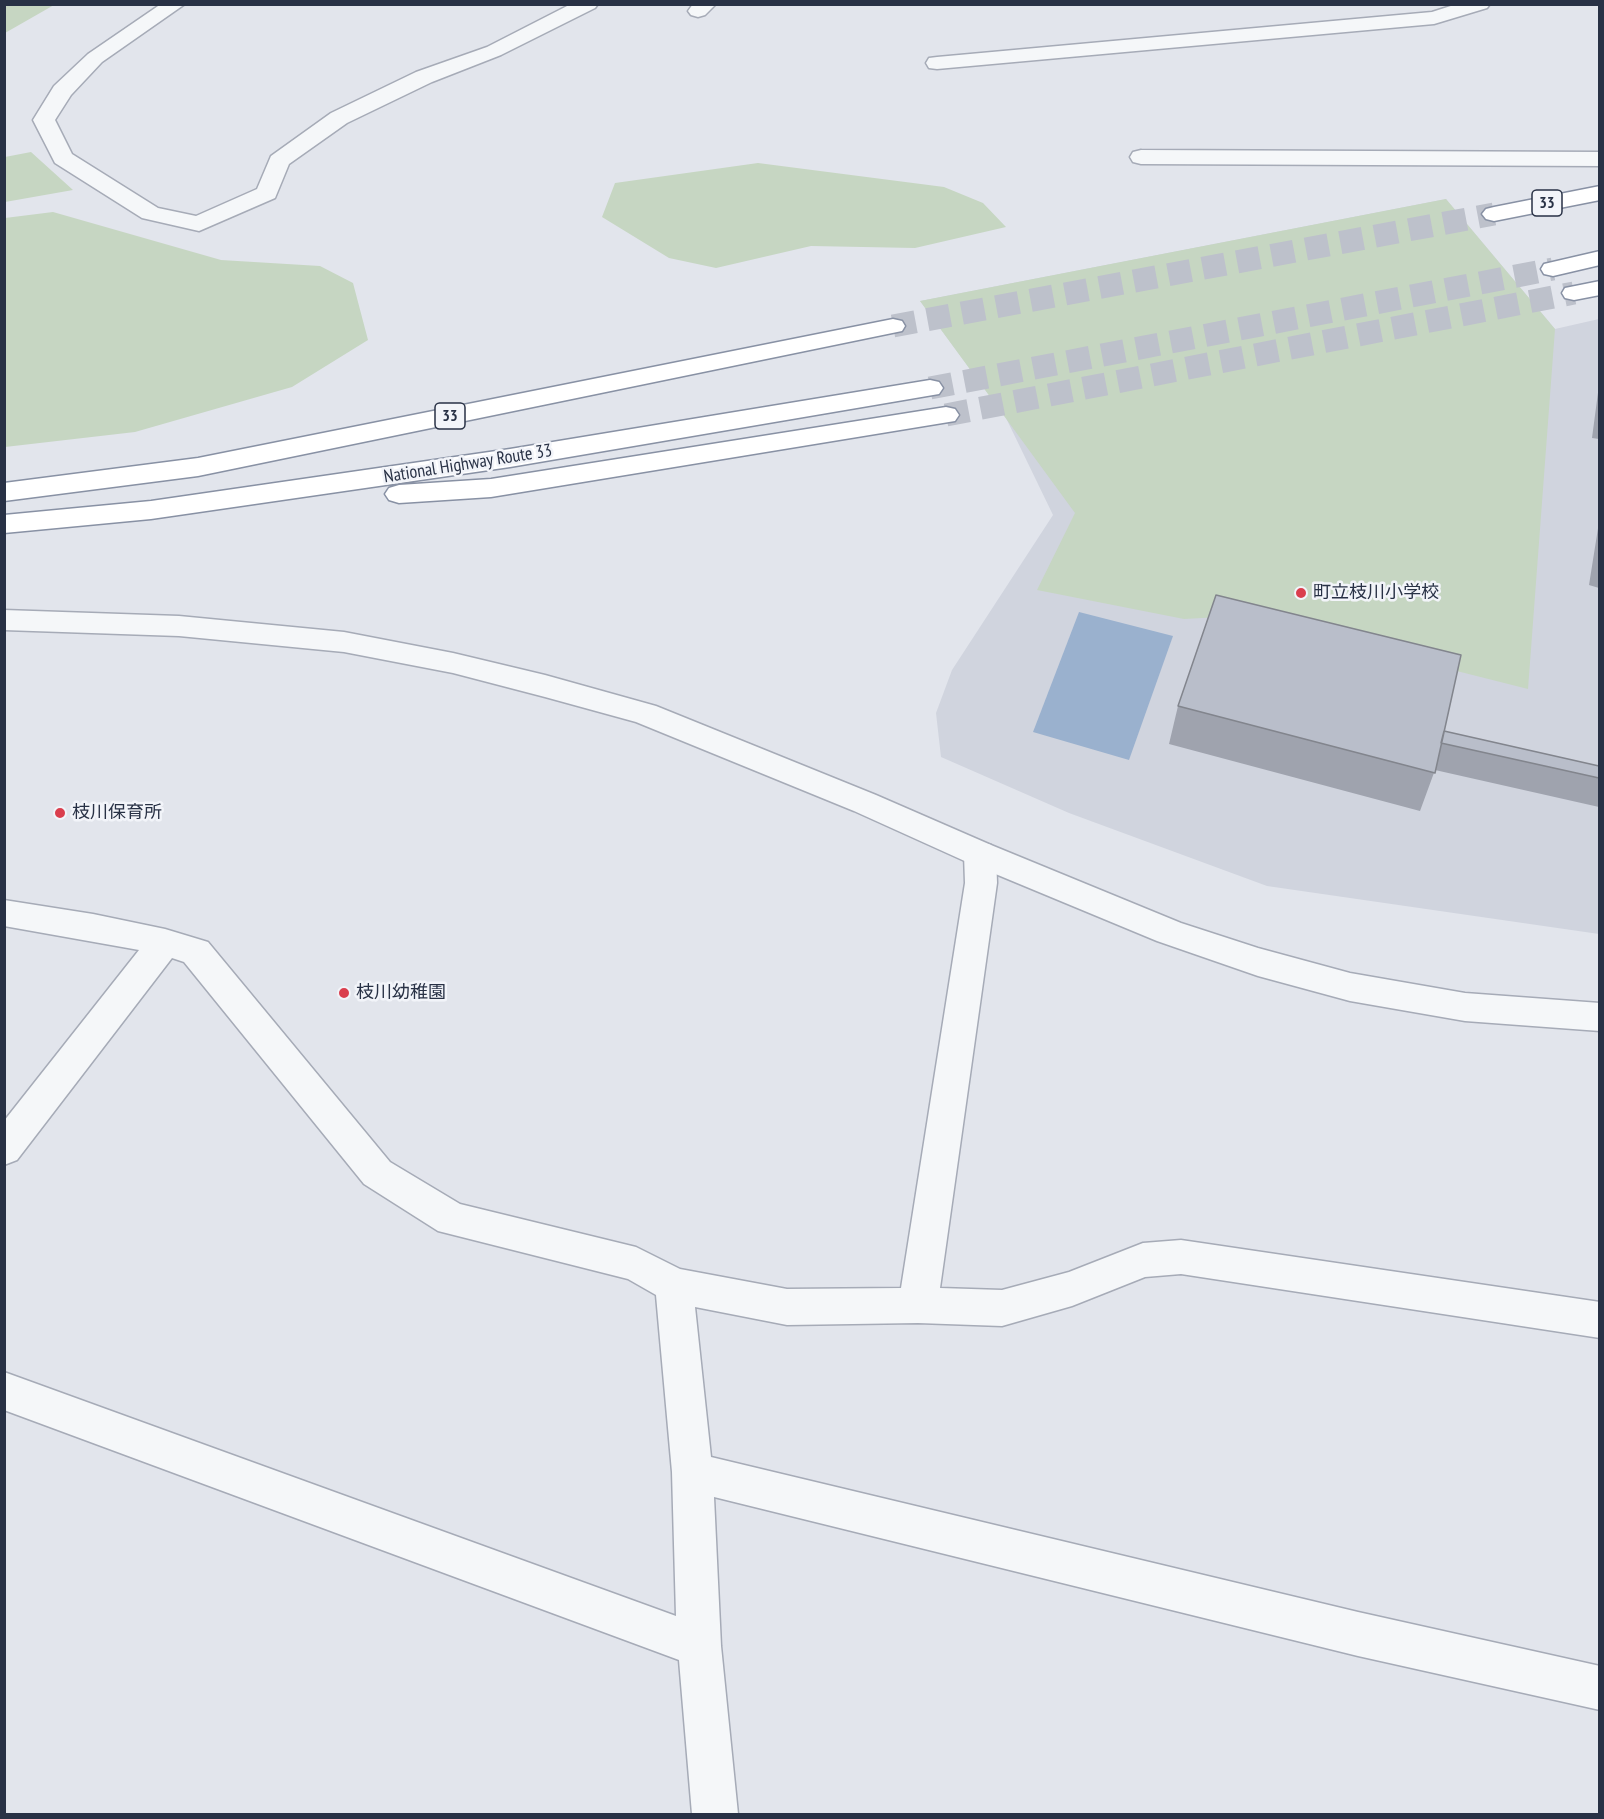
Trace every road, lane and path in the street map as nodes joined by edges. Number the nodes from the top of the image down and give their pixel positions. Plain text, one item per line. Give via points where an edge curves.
1 (175, 4) edge
2 (588, 4) edge
3 (1480, 4) edge
4 (937, 63) dead end
5 (1141, 158) dead end
6 (1599, 159) edge
7 (1599, 193) edge
8 (1494, 214) tunnel mouth
9 (1599, 258) edge
10 (1553, 268) tunnel mouth
11 (1599, 288) edge
12 (1574, 293) tunnel mouth
13 (893, 326) tunnel mouth
14 (930, 388) tunnel mouth
15 (946, 415) tunnel mouth
16 (4, 492) edge
17 (151, 510) junction
18 (4, 524) edge
19 (4, 620) edge
20 (980, 854) junction
21 (4, 914) edge
22 (165, 942) junction
23 (1599, 1017) edge
24 (4, 1149) edge
25 (675, 1285) junction
26 (918, 1305) junction
27 (1599, 1320) edge
28 (4, 1391) edge
29 (692, 1472) junction
30 (699, 1646) junction
31 (1599, 1688) edge
32 (715, 1815) edge

1 - 2 street via 95,58 62,91 44,120 63,158 150,213 199,224 267,193 279,161 339,118 494,51
3 - 4 street via 1434,18
5 - 6 street
7 - 8 highway, 33
9 - 10 highway
11 - 12 highway
13 - 16 highway, 33 via 198,467
14 - 17 highway, National Highway Route 33 via 510,458
15 - 17 highway via 491,488
17 - 18 highway, National Highway Route 33
19 - 20 street via 191,627 344,642 453,663 645,714
20 - 23 street via 1169,932 1350,987 1465,1007
20 - 26 street via 981,883
21 - 22 street
22 - 24 street
22 - 25 street via 196,951 377,1173 451,1219 636,1264
25 - 26 street via 788,1307
25 - 29 street
26 - 27 street via 1002,1308 1072,1289 1143,1260 1182,1257
28 - 30 street
29 - 30 street
29 - 31 street via 1358,1634
30 - 32 street

